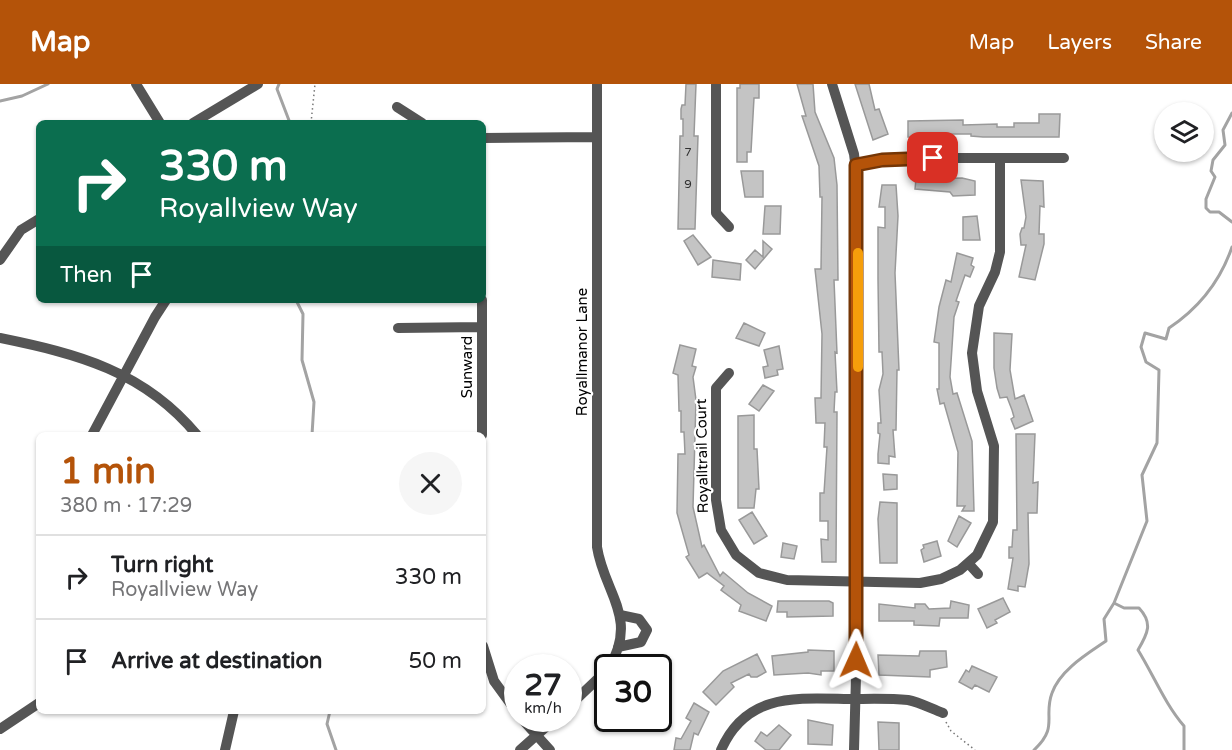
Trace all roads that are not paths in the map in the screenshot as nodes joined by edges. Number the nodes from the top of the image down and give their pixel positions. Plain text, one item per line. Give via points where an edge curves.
1 (136, 84) edge
2 (258, 84) edge
3 (597, 84) edge
4 (716, 84) edge
5 (832, 84) edge
6 (397, 107) dead end
7 (158, 120) edge
8 (198, 120) edge
9 (417, 120) edge
10 (597, 137) junction
11 (486, 138) edge
12 (1000, 158) junction
13 (1064, 158) dead end
14 (856, 165) junction
15 (36, 221) edge
16 (729, 227) dead end
17 (0, 260) edge
18 (164, 303) edge
19 (482, 303) edge
20 (482, 327) junction
21 (398, 328) dead end
22 (0, 338) edge
23 (729, 373) dead end
24 (124, 376) junction
25 (94, 432) edge
26 (194, 432) edge
27 (482, 432) edge
28 (968, 563) junction
29 (978, 574) dead end
30 (857, 582) junction
31 (620, 615) junction
32 (618, 647) junction
33 (615, 654) edge
34 (486, 656) edge
35 (594, 682) edge
36 (582, 693) edge
37 (504, 695) edge
38 (855, 699) junction
39 (36, 705) edge
40 (943, 713) road end
41 (233, 714) edge
42 (0, 729) edge
43 (534, 732) edge
44 (540, 732) edge
45 (537, 735) junction
46 (225, 750) edge
47 (520, 750) edge
48 (550, 750) edge
49 (721, 750) edge
50 (855, 750) edge

1 - 7 street
2 - 8 street
3 - 10 street, Royallmanor Lane
4 - 16 street via 716,213
5 - 14 street
6 - 9 street
10 - 11 street
10 - 31 street, Royallmanor Lane via 597,547
12 - 13 street
12 - 14 street via 902,158
12 - 28 street via 1000,252 980,306 972,353 976,391 994,446 994,514 984,544
14 - 30 street
15 - 17 street via 21,230
18 - 24 street
19 - 20 street, Sunward
20 - 21 street
20 - 27 street, Sunward
22 - 24 street via 77,355
23 - 30 street, Royalltrail Court via 716,388 716,508 725,539 743,562 771,577
24 - 25 street
24 - 26 street via 163,399
28 - 29 street
28 - 30 street, Royalltrail Court via 935,581
30 - 38 street
31 - 32 street, Royallmanor Lane
31 - 32 street via 639,619 647,630 641,642
32 - 33 street, Royallmanor Lane
34 - 37 street via 494,681
35 - 36 street, Royallmanor Lane
38 - 40 street via 910,700
38 - 49 street via 775,701 740,721
38 - 50 street
39 - 42 street
41 - 46 street
43 - 45 street
44 - 45 street
45 - 47 street
45 - 48 street

